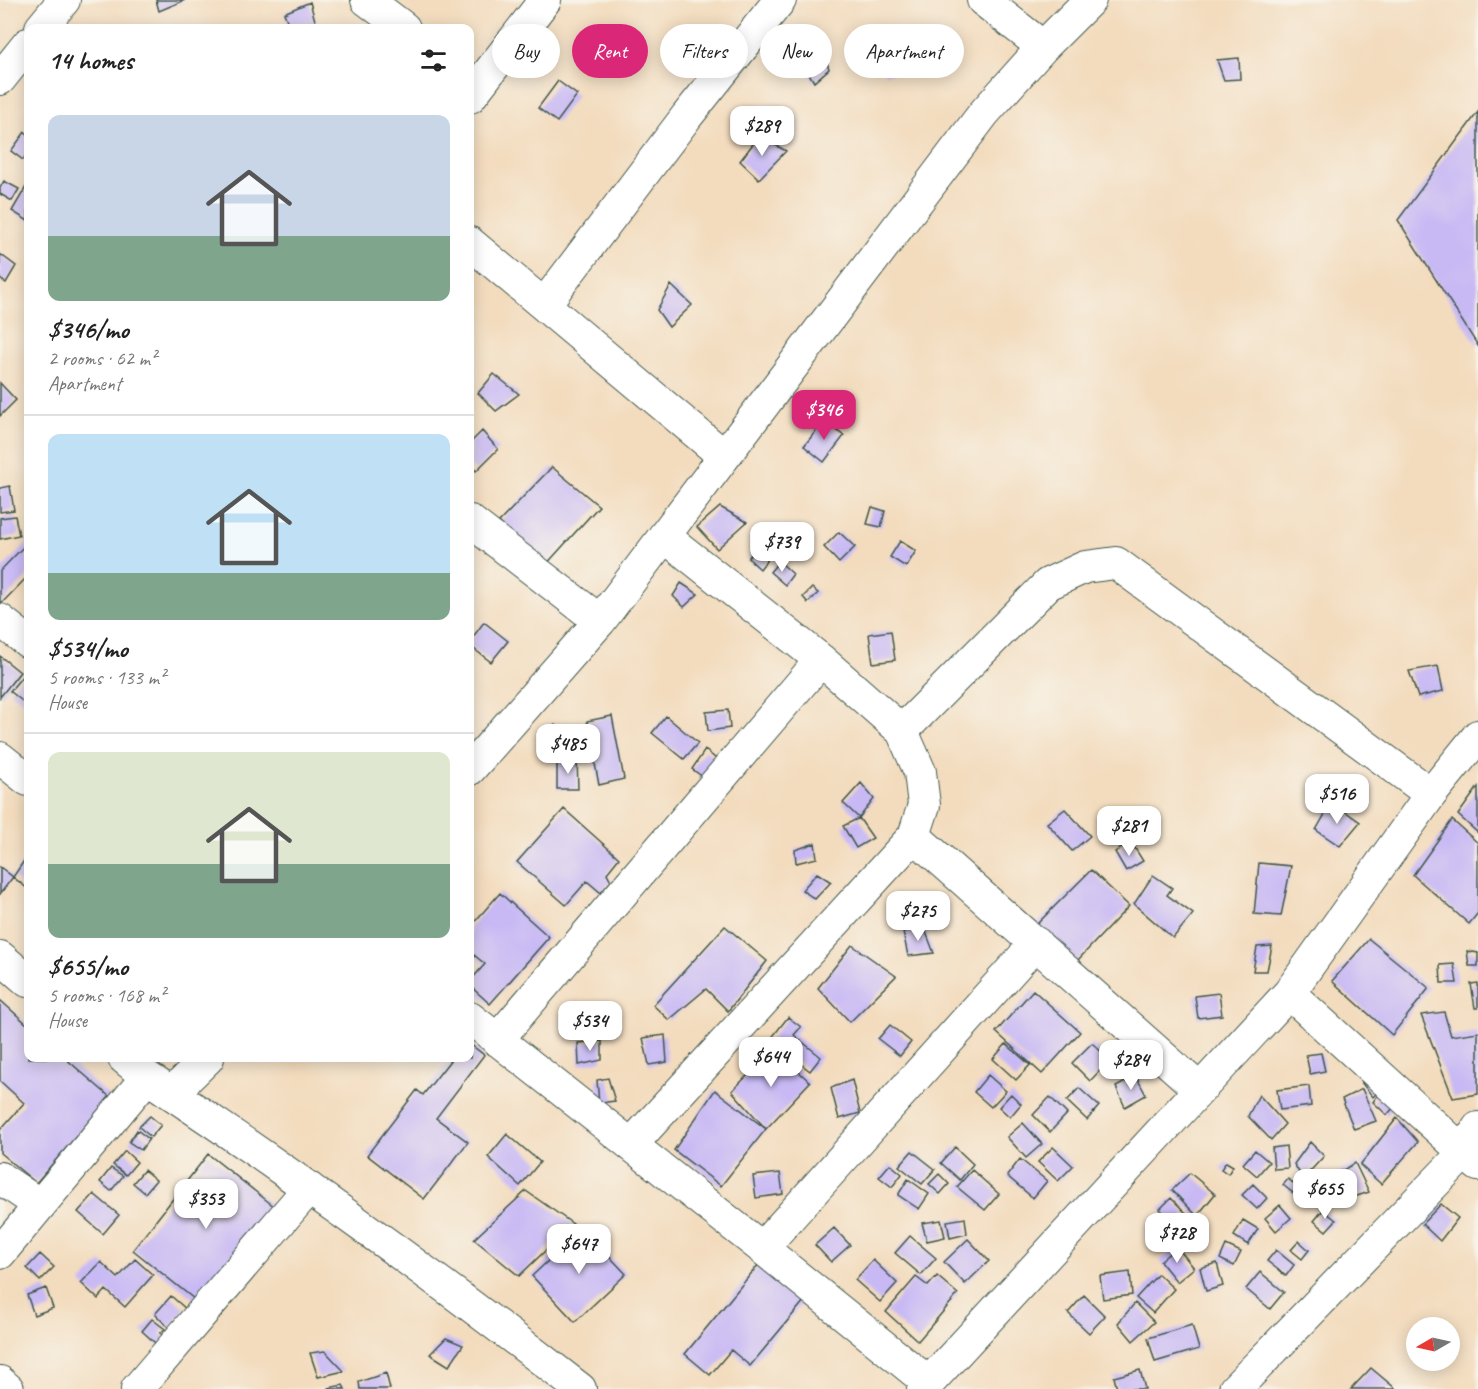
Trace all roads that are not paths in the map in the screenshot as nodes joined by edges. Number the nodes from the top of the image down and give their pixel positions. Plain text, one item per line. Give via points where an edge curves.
1 (64, 0) edge
2 (367, 0) edge
3 (545, 0) edge
4 (780, 0) edge
5 (983, 0) edge
6 (1090, 0) edge
7 (44, 24) edge
8 (399, 24) edge
9 (1043, 47) junction
10 (24, 49) edge
11 (0, 79) edge
12 (474, 86) edge
13 (474, 246) edge
14 (544, 305) junction
15 (724, 456) junction
16 (474, 524) edge
17 (664, 536) junction
18 (0, 620) edge
19 (600, 621) junction
20 (24, 639) edge
21 (821, 660) junction
22 (902, 731) junction
23 (1478, 736) edge
24 (0, 758) edge
25 (474, 764) edge
26 (24, 777) edge
27 (1431, 794) junction
28 (914, 836) junction
29 (1036, 943) junction
30 (0, 957) edge
31 (24, 978) edge
32 (1289, 993) junction
33 (474, 1021) edge
34 (497, 1040) junction
35 (195, 1062) edge
36 (148, 1076) edge
37 (1199, 1089) junction
38 (631, 1145) junction
39 (1473, 1149) edge
40 (0, 1178) edge
41 (309, 1188) junction
42 (39, 1205) junction
43 (762, 1248) junction
44 (0, 1253) edge
45 (0, 1382) edge
46 (926, 1386) edge
47 (8, 1389) edge
48 (137, 1389) edge
49 (580, 1389) edge
50 (1235, 1389) edge

1 - 7 street
2 - 8 street
3 - 12 street
4 - 14 street
5 - 9 street
6 - 9 street
9 - 15 street via 984,113
10 - 11 street
13 - 14 street
14 - 15 street
15 - 17 street
16 - 19 street
17 - 19 street
17 - 21 street
18 - 20 street
19 - 25 street
21 - 22 street
21 - 34 street
22 - 27 street via 1048,584 1084,567 1116,563
22 - 28 street via 920,772 924,804
23 - 27 street
24 - 26 street
27 - 32 street
28 - 29 street
28 - 38 street
29 - 37 street
29 - 43 street
30 - 31 street
32 - 37 street
32 - 39 street
33 - 34 street
34 - 38 street
35 - 36 street
36 - 41 street
36 - 42 street
37 - 46 street
38 - 43 street
39 - 50 street
40 - 42 street
41 - 48 street
41 - 49 street
42 - 44 street
43 - 46 street
45 - 47 street

